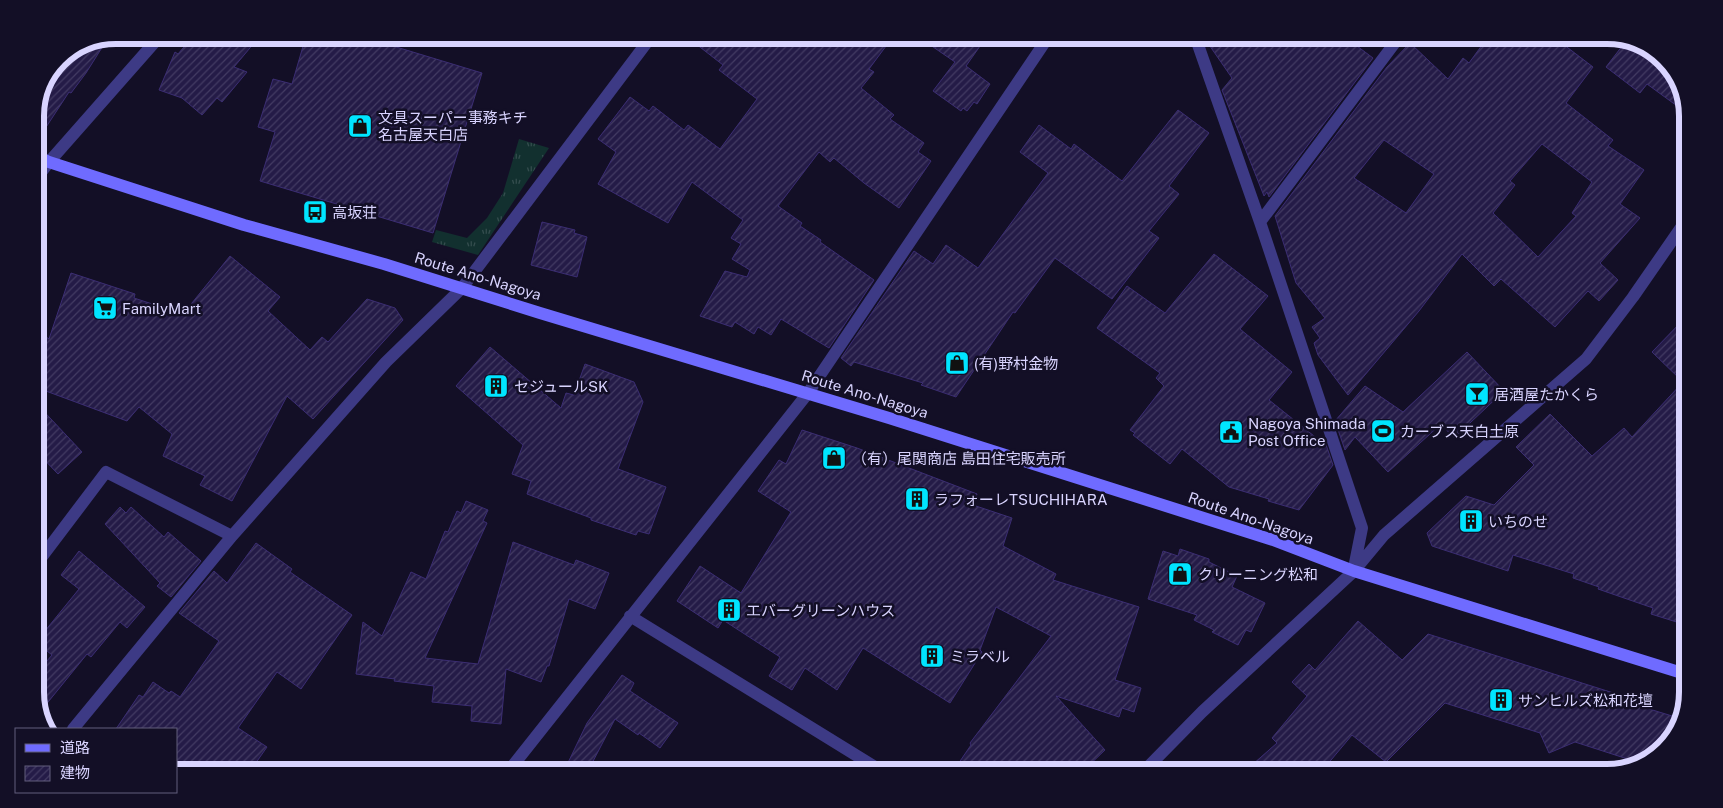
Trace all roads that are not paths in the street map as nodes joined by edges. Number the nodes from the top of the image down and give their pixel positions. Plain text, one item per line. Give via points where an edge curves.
1 (153, 44) edge
2 (646, 44) edge
3 (1044, 44) edge
4 (1197, 44) edge
5 (1394, 44) edge
6 (44, 160) edge
7 (49, 162) junction
8 (44, 168) edge
9 (1260, 222) junction
10 (1679, 230) edge
11 (462, 288) junction
12 (808, 393) junction
13 (232, 536) junction
14 (44, 554) edge
15 (1354, 571) junction
16 (630, 616) junction
17 (1679, 672) edge
18 (74, 728) edge
19 (514, 764) edge
20 (870, 764) edge
21 (1151, 764) edge

1 - 7 street
2 - 11 street
3 - 12 street
4 - 9 street
5 - 9 street
6 - 7 main road, Route Ano-Nagoya
7 - 8 street
7 - 11 main road, Route Ano-Nagoya via 244,225
9 - 15 street via 1362,528
10 - 15 street via 1586,359 1384,534
11 - 12 main road, Route Ano-Nagoya
11 - 13 street via 386,362
12 - 15 main road, Route Ano-Nagoya via 1273,540
12 - 16 street
13 - 14 street via 106,472
13 - 18 street
15 - 17 main road, Route Ano-Nagoya
15 - 21 street
16 - 19 street
16 - 20 street

